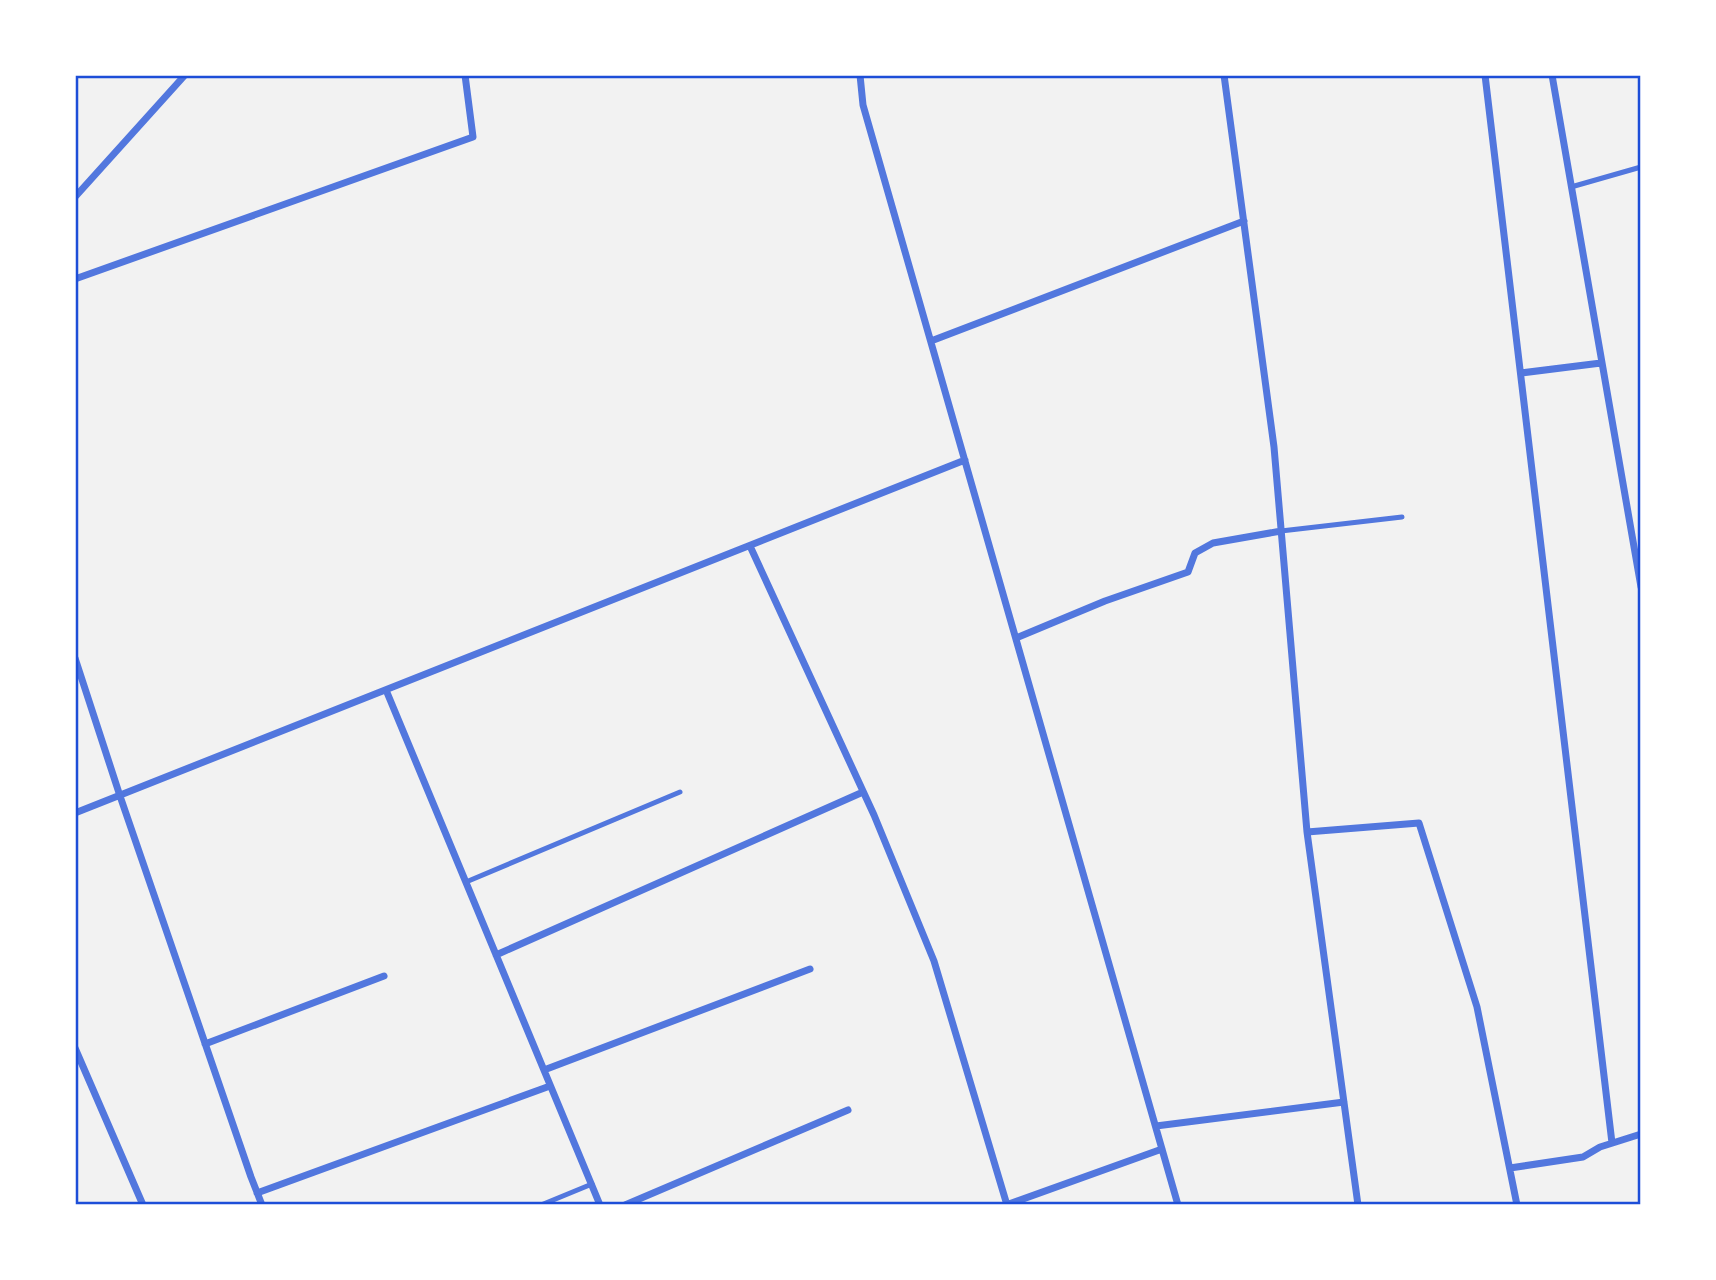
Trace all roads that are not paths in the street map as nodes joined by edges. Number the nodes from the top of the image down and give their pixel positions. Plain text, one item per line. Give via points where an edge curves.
1 (185, 75) edge
2 (465, 75) edge
3 (860, 75) edge
4 (1224, 75) edge
5 (1485, 75) edge
6 (1552, 75) edge
7 (1641, 167) edge
8 (1571, 187) junction
9 (75, 197) edge
10 (1244, 221) junction
11 (75, 279) edge
12 (931, 341) junction
13 (1601, 363) junction
14 (1521, 373) junction
15 (965, 460) junction
16 (1402, 517) dead end
17 (1281, 531) junction
18 (750, 545) junction
19 (1641, 587) edge
20 (1016, 638) junction
21 (75, 658) edge
22 (386, 690) junction
23 (680, 792) dead end
24 (863, 792) junction
25 (120, 796) junction
26 (75, 813) edge
27 (1307, 832) junction
28 (466, 882) junction
29 (496, 955) junction
30 (810, 969) dead end
31 (384, 976) dead end
32 (205, 1044) junction
33 (75, 1048) edge
34 (544, 1070) junction
35 (550, 1086) junction
36 (1344, 1101) junction
37 (848, 1110) dead end
38 (1156, 1126) junction
39 (1641, 1135) edge
40 (1612, 1143) junction
41 (1162, 1149) junction
42 (1510, 1168) junction
43 (592, 1184) junction
44 (257, 1193) junction
45 (143, 1205) edge
46 (262, 1205) edge
47 (541, 1205) edge
48 (600, 1205) edge
49 (625, 1205) edge
50 (1007, 1205) edge
51 (1178, 1205) edge
52 (1358, 1205) edge
53 (1517, 1205) edge

1 - 9 street
2 - 11 street via 473,137
3 - 12 street via 863,105
4 - 10 street
5 - 14 street
6 - 8 street
7 - 8 lane
8 - 13 street
10 - 12 street
10 - 17 street
12 - 15 street
13 - 14 street
13 - 19 street
14 - 40 street
15 - 18 street
15 - 20 street
16 - 17 lane
17 - 20 street via 1213,543 1195,553 1188,572
17 - 27 street
18 - 22 street
18 - 24 street
20 - 38 street
21 - 25 street
22 - 25 street
22 - 28 street
23 - 28 lane
24 - 29 street
24 - 50 street via 933,961
25 - 26 street
25 - 32 street
27 - 36 street
27 - 42 street via 1419,823 1478,1007
28 - 29 street
29 - 34 street
30 - 34 street
31 - 32 street
32 - 44 street
33 - 45 street
34 - 35 street
35 - 43 street
35 - 44 street
36 - 38 street
36 - 52 street
37 - 49 street
38 - 41 street
39 - 40 street
40 - 42 street via 1583,1157
41 - 50 street
41 - 51 street
42 - 53 street
43 - 47 lane
43 - 48 street
44 - 46 street

